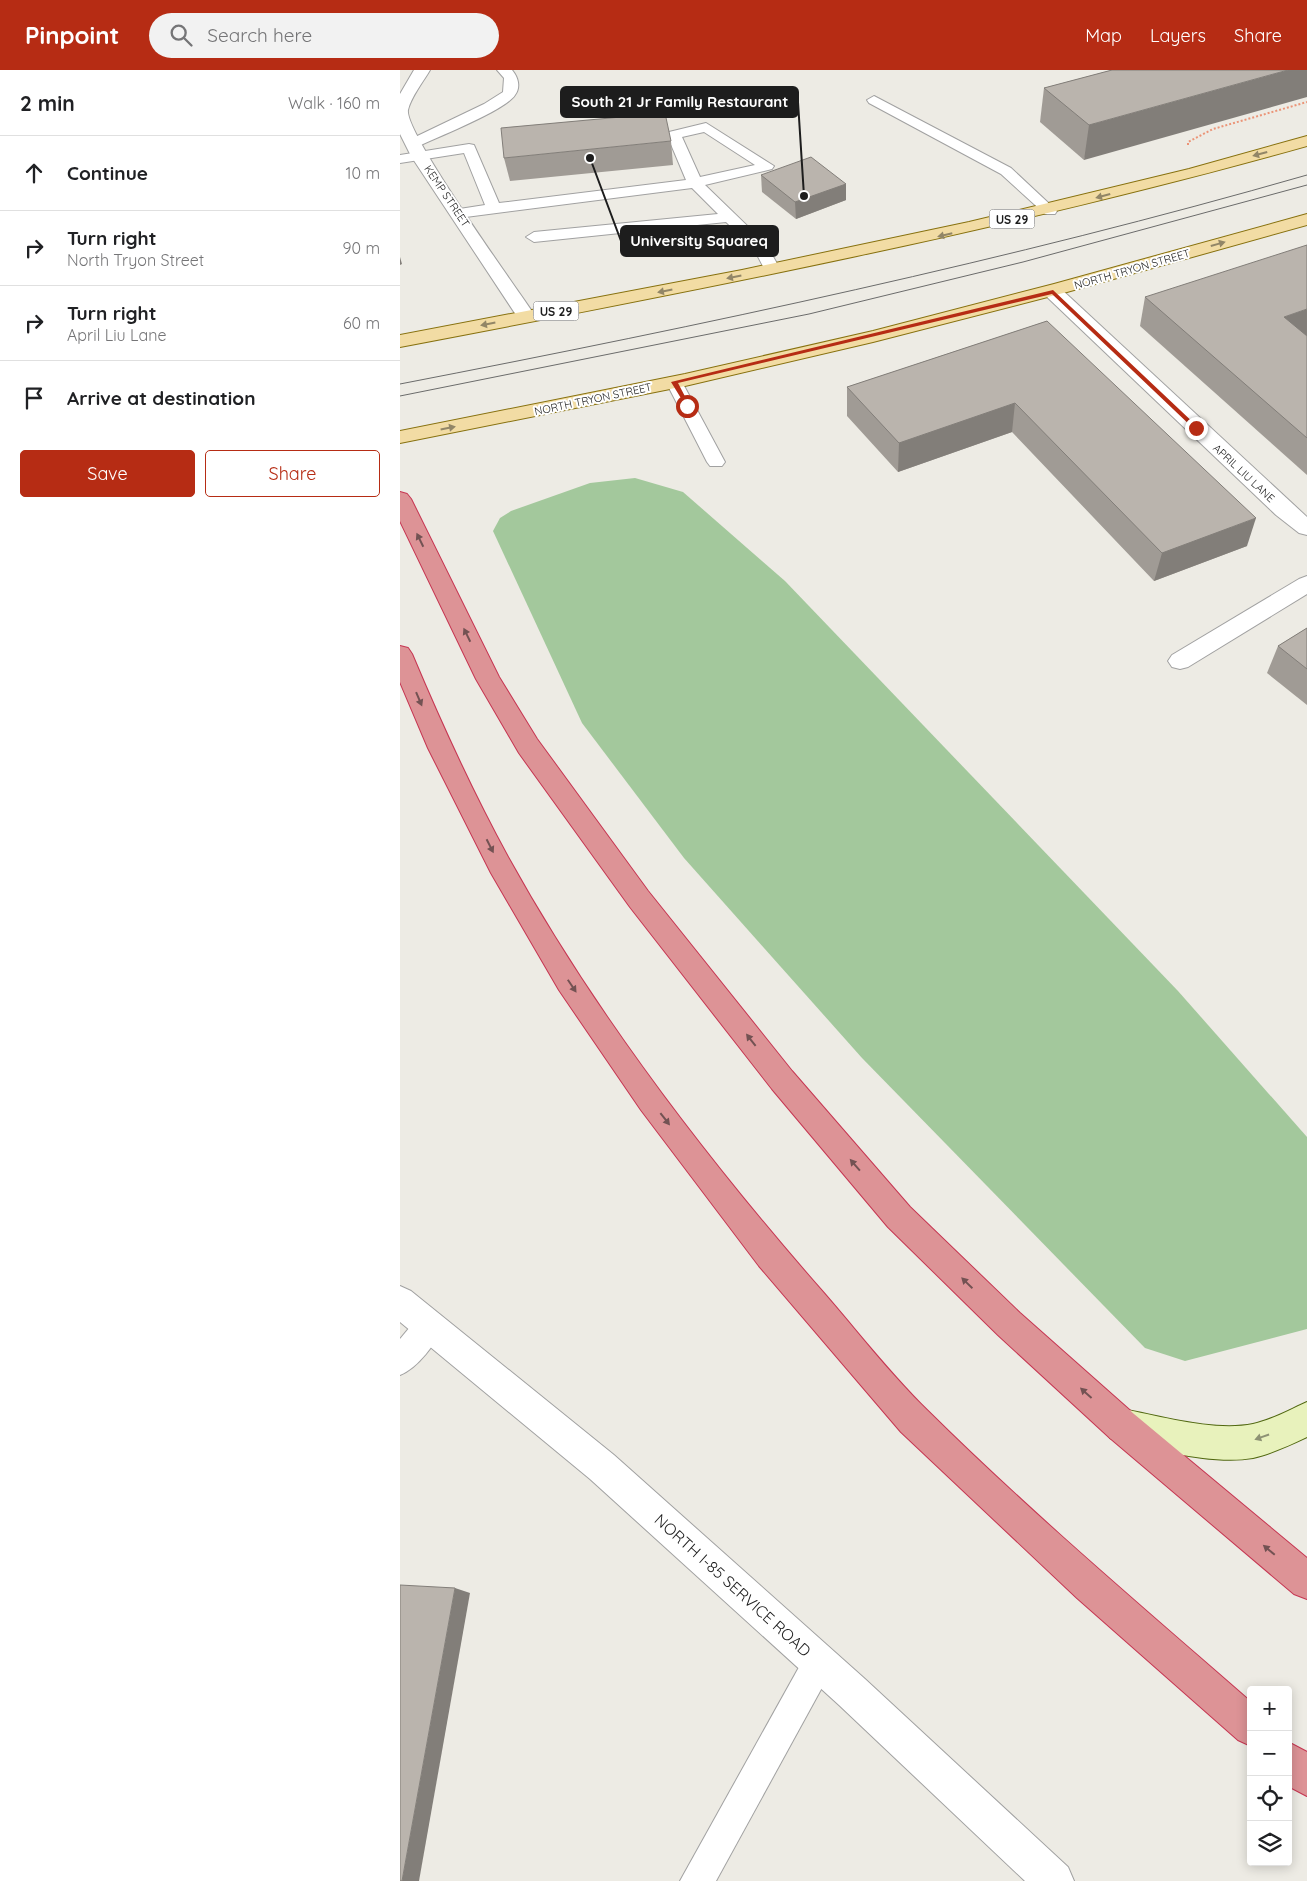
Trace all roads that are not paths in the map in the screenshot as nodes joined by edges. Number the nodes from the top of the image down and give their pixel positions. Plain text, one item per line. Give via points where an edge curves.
1 (422, 70) edge
2 (504, 70) edge
3 (874, 100) dead end
4 (660, 130) edge
5 (674, 135) junction
6 (1307, 142) edge
7 (416, 150) junction
8 (400, 159) edge
9 (695, 184) junction
10 (494, 208) junction
11 (1050, 211) junction
12 (458, 213) junction
13 (728, 217) junction
14 (1307, 219) edge
15 (534, 237) dead end
16 (772, 270) junction
17 (1053, 292) junction
18 (527, 317) junction
19 (400, 341) edge
20 (674, 382) junction
21 (400, 437) edge
22 (716, 462) dead end
23 (400, 499) edge
24 (1307, 528) edge
25 (1307, 584) edge
26 (400, 654) edge
27 (1180, 661) dead end
28 (400, 1302) edge
29 (430, 1325) junction
30 (400, 1361) edge
31 (1307, 1419) edge
32 (1122, 1426) junction
33 (1307, 1581) edge
34 (819, 1662) junction
35 (1247, 1723) edge
36 (1292, 1764) edge
37 (1307, 1777) edge
38 (696, 1881) edge
39 (1054, 1881) edge

1 - 7 street, KEMP STREET via 400,111
2 - 7 lane via 510,74 512,82 509,94
3 - 11 lane via 1006,172
4 - 5 lane
5 - 9 lane
5 - 9 lane via 706,127 767,166
6 -> 11 main road, US 29
7 - 8 lane
7 - 10 lane via 469,148
7 - 12 street, KEMP STREET
9 - 10 lane
9 - 13 lane
10 - 12 lane
11 -> 16 main road, US 29
12 - 18 street, KEMP STREET
13 - 15 lane
13 - 16 lane via 761,247
17 -> 14 main road, NORTH TRYON STREET
16 -> 18 main road, US 29
17 - 20 main road, NORTH TRYON STREET
17 - 24 street, APRIL LIU LANE
18 -> 19 main road, US 29
21 -> 20 main road, NORTH TRYON STREET
20 - 22 lane
32 -> 23 highway via 1009,1324 899,1217 782,1080 639,899 528,746 493,687
25 - 27 street
26 -> 35 highway via 440,748 500,866 569,982 651,1101 770,1255 913,1420 1090,1585
28 - 29 street, NORTH I-85 SERVICE ROAD
29 - 30 lane
29 - 34 street, NORTH I-85 SERVICE ROAD via 602,1467
31 -> 32 street via 1247,1442
33 -> 32 highway
34 - 38 lane
34 - 39 street, NORTH I-85 SERVICE ROAD
36 - 37 highway

